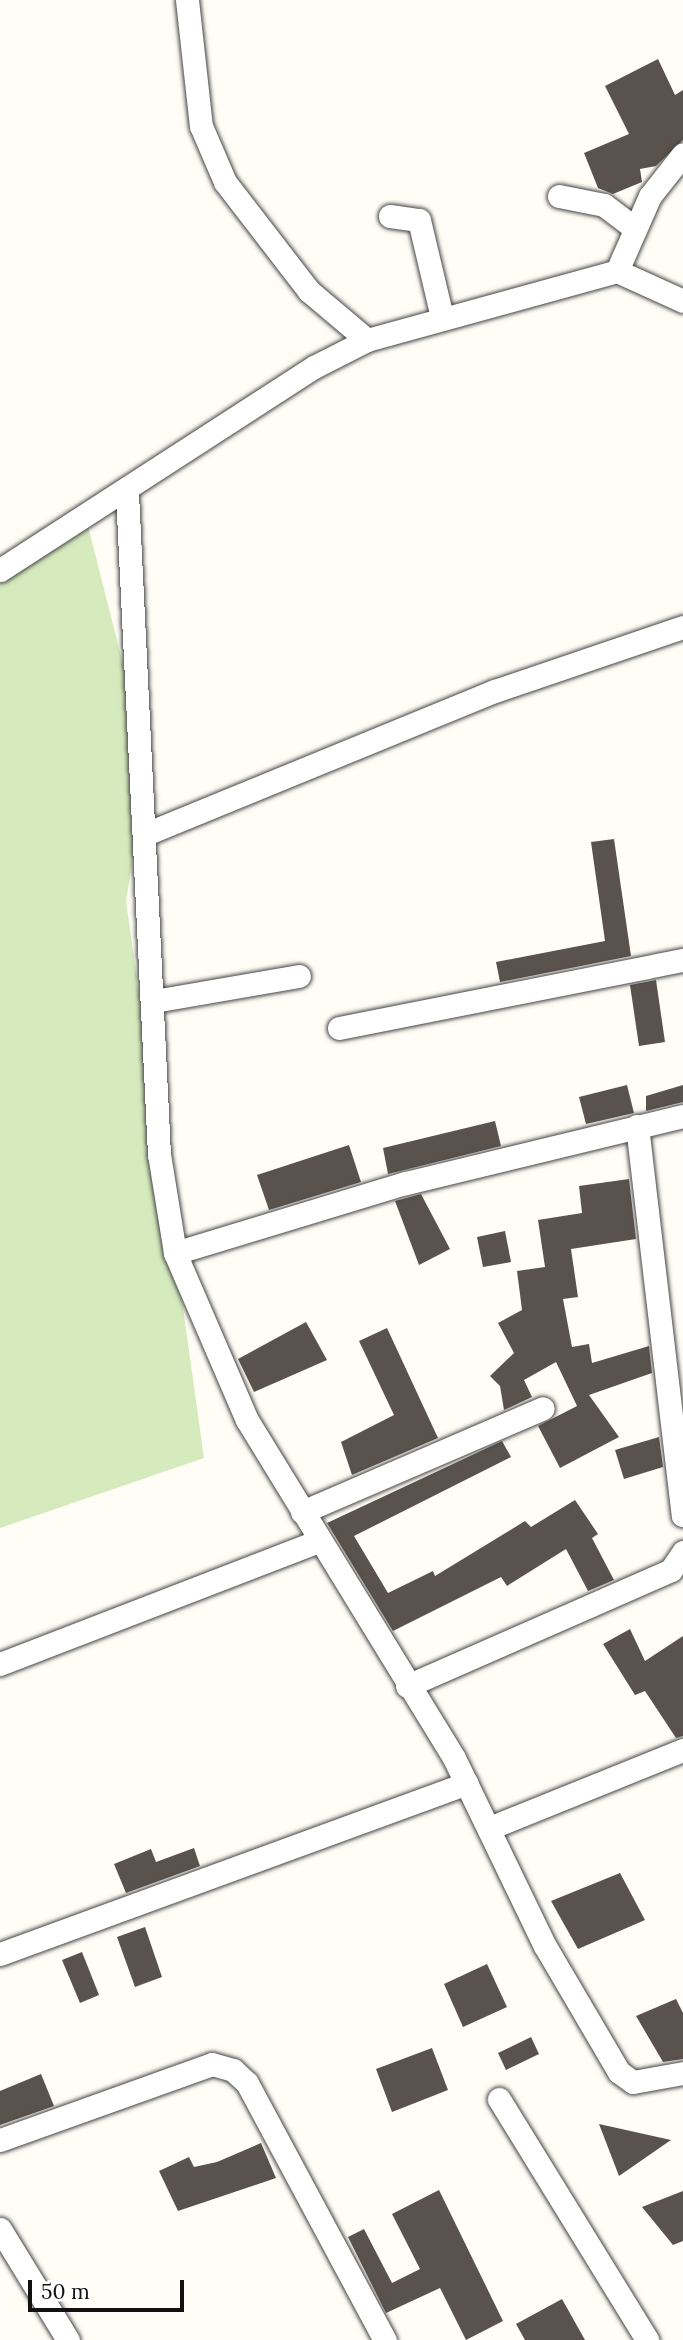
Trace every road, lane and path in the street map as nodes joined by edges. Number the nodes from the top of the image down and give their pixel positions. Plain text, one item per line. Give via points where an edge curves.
1 (187, 0) edge
2 (683, 154) edge
3 (559, 196) dead end
4 (390, 216) dead end
5 (635, 229) junction
6 (617, 271) junction
7 (683, 301) edge
8 (442, 317) junction
9 (367, 340) junction
10 (127, 493) junction
11 (0, 570) edge
12 (683, 627) edge
13 (148, 833) junction
14 (683, 960) edge
15 (299, 976) dead end
16 (154, 1001) junction
17 (339, 1028) dead end
18 (683, 1116) edge
19 (636, 1126) junction
20 (175, 1253) junction
21 (543, 1408) dead end
22 (302, 1512) junction
23 (683, 1515) edge
24 (318, 1541) junction
25 (683, 1552) edge
26 (0, 1664) edge
27 (407, 1686) junction
28 (683, 1751) edge
29 (467, 1783) junction
30 (492, 1827) junction
31 (0, 1954) edge
32 (683, 2073) edge
33 (499, 2099) dead end
34 (0, 2140) edge
35 (0, 2229) edge
36 (68, 2340) edge
37 (385, 2340) edge
38 (647, 2340) edge

1 - 9 street via 201,126 225,182 309,291
2 - 5 street
3 - 5 street via 604,205
4 - 8 street via 419,220
5 - 6 street
6 - 7 street
6 - 8 street
8 - 9 street
9 - 10 street via 239,414
10 - 11 street
10 - 13 street
12 - 13 street via 495,691
13 - 16 street
14 - 17 street
15 - 16 street
16 - 20 street via 159,1154
18 - 19 street
19 - 20 street via 406,1183
19 - 23 street
20 - 22 street via 247,1420
21 - 22 street
22 - 24 street
24 - 26 street
24 - 27 street
25 - 27 street via 671,1570
27 - 29 street
28 - 30 street
29 - 30 street
29 - 31 street
30 - 32 street via 545,1946 619,2072 633,2082
33 - 38 street
34 - 37 street via 212,2064 233,2070 247,2083
35 - 36 street

